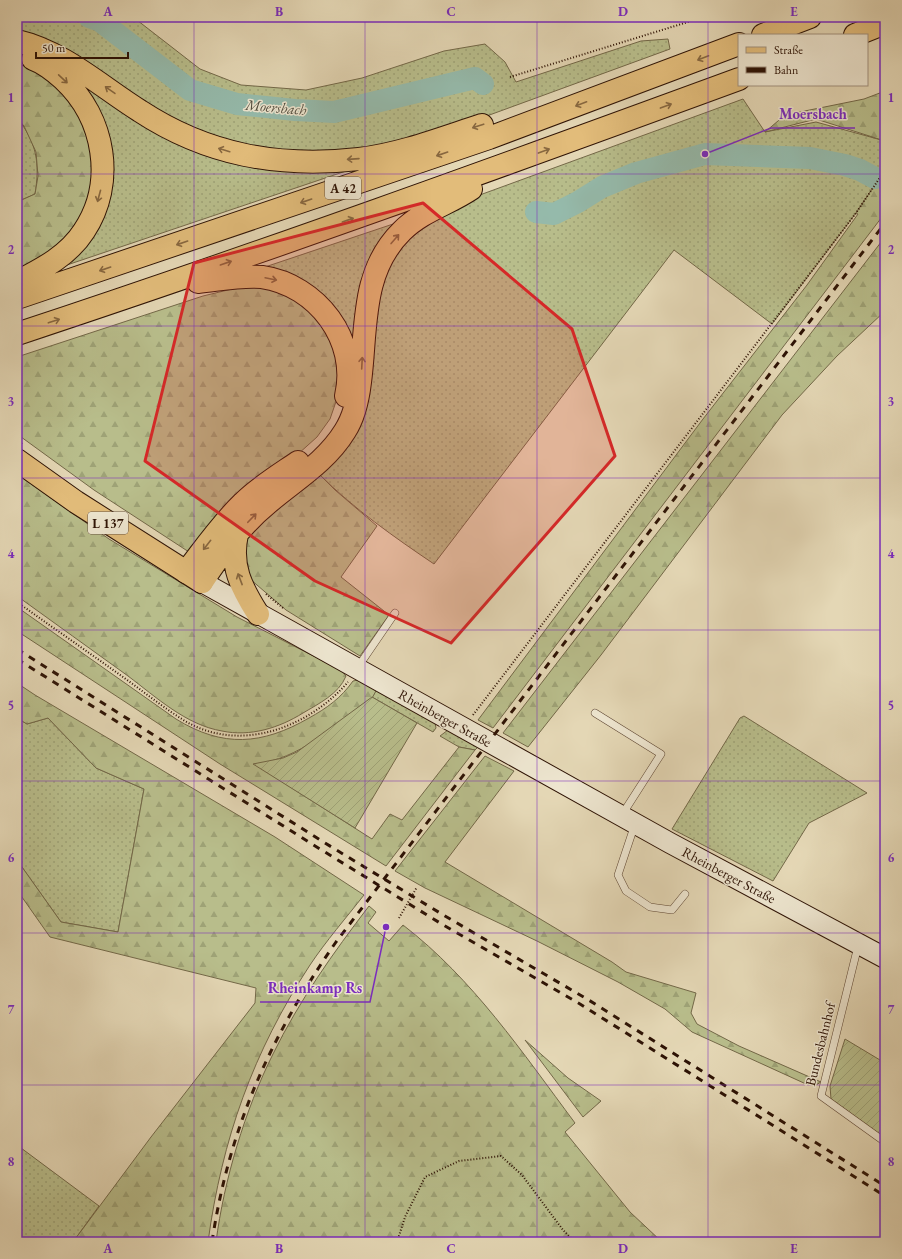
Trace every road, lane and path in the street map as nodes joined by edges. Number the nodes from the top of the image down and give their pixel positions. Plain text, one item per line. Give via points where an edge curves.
1 (704, 17) edge
2 (810, 17) edge
3 (885, 24) edge
4 (765, 34) edge
5 (858, 34) edge
6 (17, 41) edge
7 (738, 44) edge
8 (17, 53) edge
9 (510, 77) dead end
10 (738, 79) edge
11 (544, 118) junction
12 (507, 164) junction
13 (885, 170) edge
14 (17, 282) edge
15 (163, 286) junction
16 (17, 298) edge
17 (17, 334) edge
18 (17, 460) edge
19 (237, 534) junction
20 (194, 577) junction
21 (17, 602) edge
22 (395, 613) dead end
23 (258, 614) junction
24 (357, 669) junction
25 (594, 713) dead end
26 (471, 719) dead end
27 (629, 821) junction
28 (417, 887) dead end
29 (685, 894) dead end
30 (399, 918) dead end
31 (859, 944) junction
32 (885, 958) edge
33 (885, 1142) edge
34 (397, 1242) edge
35 (575, 1242) edge

1 - 9 path
2 - 4 main road
3 - 5 main road
11 -> 6 main road via 488,122 402,149 360,159 294,162 259,158 229,152 185,137 62,59
7 -> 11 main road, A 42
8 -> 14 main road via 38,61 55,72 74,90 89,111 96,128 104,170 95,210 84,231 56,261
12 -> 10 main road, A 42
11 -> 16 main road, A 42 via 279,211
15 -> 12 main road, A 42
19 -> 12 main road via 268,503 321,461 346,430 359,395 371,283 390,245 417,219 462,195
13 - 26 path via 856,213
17 -> 15 main road, A 42
15 -> 20 main road via 251,277 282,282 298,289 326,312 346,355 348,374 343,408 326,437 312,452 243,503 224,524
18 - 20 main road, Rheinberger Straße / L 137 via 76,502
19 - 20 main road
23 -> 19 main road via 240,580 235,563
20 - 23 main road, Rheinberger Straße / L 137
21 - 24 path via 186,721 218,734 260,735 292,723 332,699
22 - 24 lane
23 - 24 main road, Rheinberger Straße / L 137
24 - 27 main road, Rheinberger Straße / L 137
25 - 27 lane via 661,754 627,807
27 - 29 lane via 618,875 626,891 650,907 672,910
27 - 31 main road, Rheinberger Straße / L 137
28 - 30 path
31 - 32 main road, Rheinberger Straße / L 137
31 - 33 lane, Bundesbahnhof via 821,1096
34 - 35 path via 405,1217 425,1177 459,1161 501,1156 522,1175

